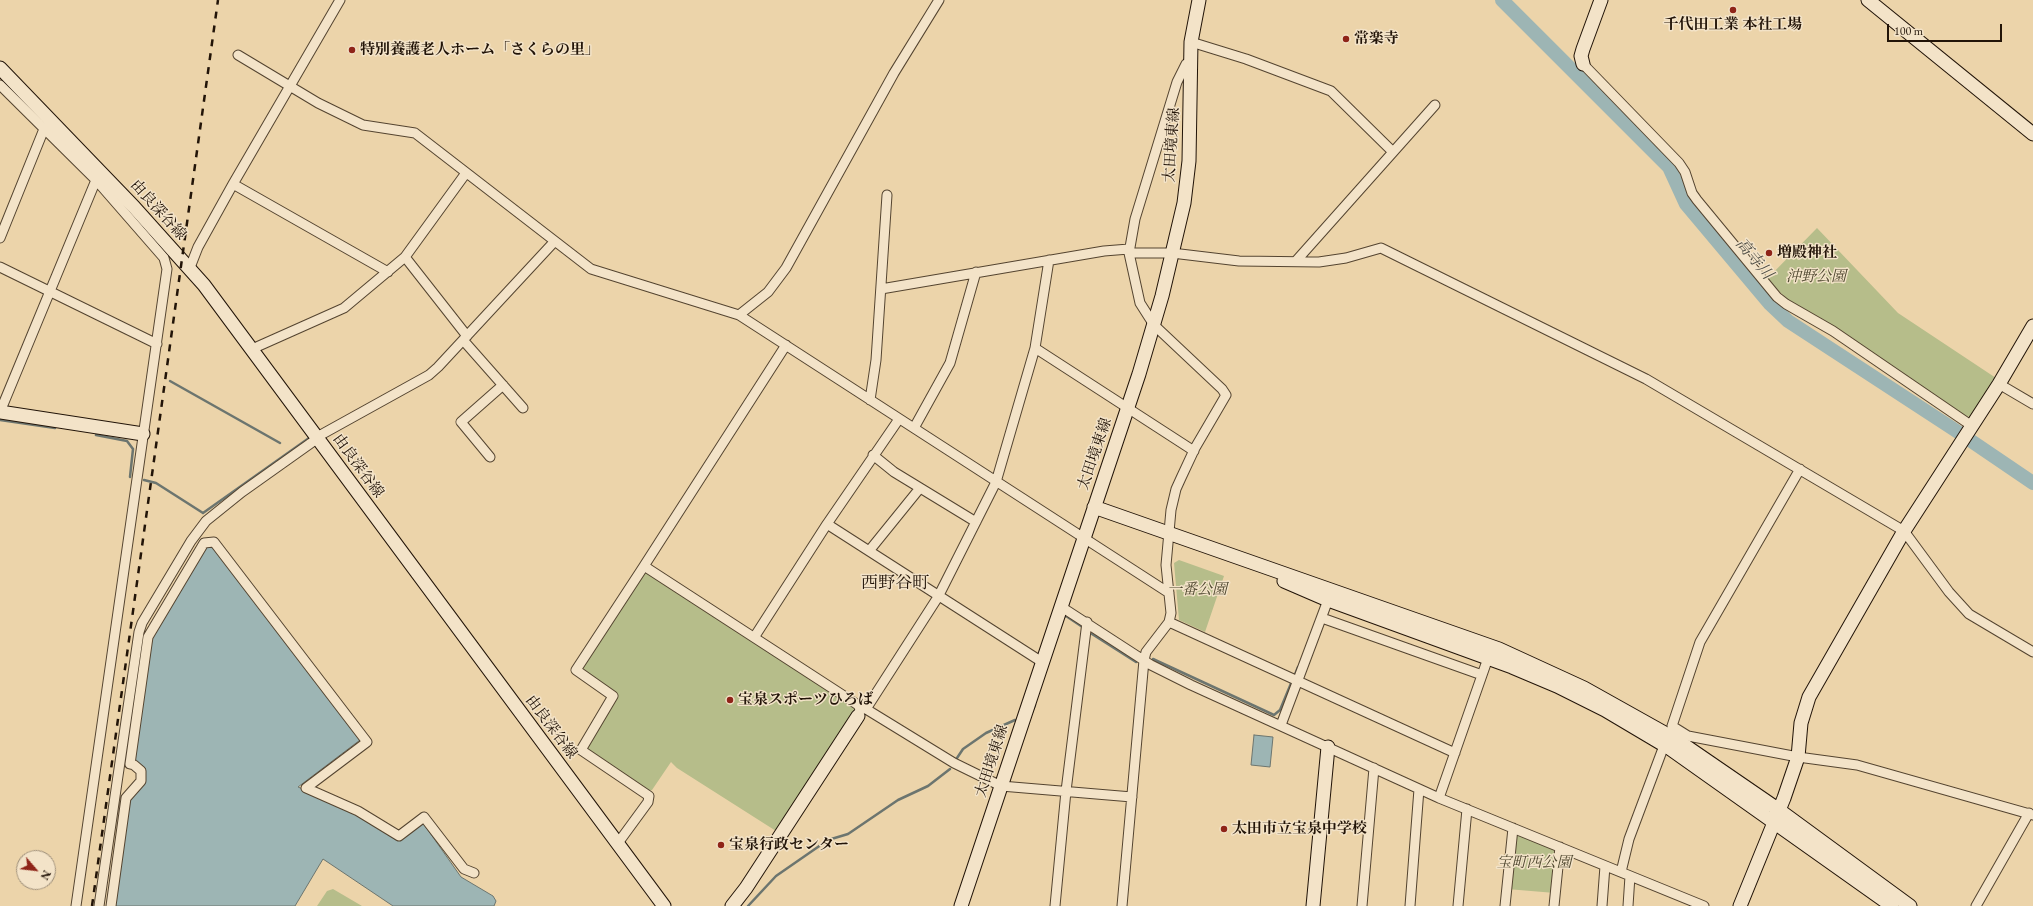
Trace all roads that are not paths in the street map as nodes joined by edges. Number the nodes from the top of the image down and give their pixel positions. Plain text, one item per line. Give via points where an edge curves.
1 (340, 0) edge
2 (939, 0) edge
3 (1199, 0) edge
4 (1602, 0) edge
5 (1868, 0) edge
6 (1191, 42) junction
7 (238, 56) dead end
8 (1192, 61) junction
9 (1583, 64) joint
10 (0, 68) edge
11 (0, 85) edge
12 (291, 86) junction
13 (1435, 105) dead end
14 (44, 129) junction
15 (2033, 134) edge
16 (1393, 152) junction
17 (466, 173) junction
18 (96, 180) junction
19 (233, 184) junction
20 (887, 195) dead end
21 (0, 238) edge
22 (554, 242) junction
23 (1129, 251) junction
24 (1172, 253) junction
25 (405, 257) junction
26 (1049, 260) junction
27 (1296, 261) junction
28 (0, 267) edge
29 (189, 270) junction
30 (388, 272) junction
31 (976, 272) junction
32 (882, 289) junction
33 (49, 292) junction
34 (739, 315) junction
35 (1154, 325) junction
36 (2033, 326) edge
37 (465, 338) junction
38 (157, 344) junction
39 (786, 346) junction
40 (1035, 348) junction
41 (252, 349) junction
42 (1999, 384) junction
43 (503, 385) junction
44 (870, 400) junction
45 (2033, 404) edge
46 (523, 408) dead end
47 (1127, 408) junction
48 (0, 412) edge
49 (899, 419) junction
50 (914, 428) junction
51 (1970, 428) junction
52 (143, 434) junction
53 (317, 438) junction
54 (1194, 451) junction
55 (873, 455) junction
56 (490, 457) dead end
57 (1800, 469) junction
58 (996, 482) junction
59 (920, 488) junction
60 (1094, 508) junction
61 (976, 522) junction
62 (827, 524) junction
63 (1904, 531) junction
64 (1172, 534) junction
65 (1084, 538) junction
66 (868, 551) junction
67 (644, 566) junction
68 (1169, 593) junction
69 (938, 597) junction
70 (1328, 600) junction
71 (1060, 606) junction
72 (1322, 618) junction
73 (1087, 622) junction
74 (1169, 622) junction
75 (755, 636) junction
76 (2033, 652) edge
77 (1488, 658) junction
78 (1144, 660) junction
79 (1042, 662) junction
80 (1482, 675) junction
81 (1298, 680) junction
82 (861, 711) junction
83 (1281, 725) junction
84 (1328, 747) junction
85 (1662, 751) dead end
86 (1455, 753) junction
87 (1798, 756) junction
88 (1374, 768) junction
89 (1001, 786) junction
90 (1419, 789) junction
91 (1066, 791) junction
92 (1132, 797) junction
93 (1439, 798) junction
94 (1467, 809) junction
95 (2031, 814) edge
96 (1777, 816) junction
97 (1512, 828) junction
98 (618, 843) junction
99 (1560, 847) junction
100 (1606, 866) junction
101 (1621, 872) junction
102 (474, 874) dead end
103 (1630, 876) junction
104 (76, 906) edge
105 (99, 906) edge
106 (111, 906) edge
107 (664, 906) edge
108 (732, 906) edge
109 (961, 906) edge
110 (1055, 906) edge
111 (1122, 906) edge
112 (1313, 906) edge
113 (1362, 906) edge
114 (1410, 906) edge
115 (1458, 906) edge
116 (1505, 906) edge
117 (1554, 906) edge
118 (1602, 906) edge
119 (1628, 906) edge
120 (1704, 906) edge
121 (1740, 906) edge
122 (1892, 906) edge
123 (1910, 906) edge
124 (1976, 906) edge

1 - 12 street
2 - 34 street via 894,73 786,268 768,292
3 - 6 street, 太田境東線
4 - 9 street via 1583,49
5 - 15 street
6 - 8 street, 太田境東線
6 - 16 street via 1332,91
7 - 12 street
8 - 23 street via 1186,64 1177,82 1135,219
8 - 24 street, 太田境東線 via 1189,161 1184,203
9 - 51 street via 1679,163 1697,200 1777,296 1786,304 1833,331
10 - 29 street, 由良深谷線 via 134,207
11 - 14 street
12 - 17 street via 318,104 362,125 415,133
12 - 19 street
13 - 16 street
14 - 18 street
14 - 21 street
16 - 27 street
17 - 22 street
17 - 25 street
18 - 33 street
18 - 38 street via 166,263
19 - 29 street via 198,247
19 - 30 street
20 - 32 street
22 - 34 street via 591,269
22 - 37 street
23 - 24 street
23 - 26 street via 1104,251
23 - 35 street via 1140,303
24 - 27 street via 1239,260
24 - 35 street, 太田境東線
25 - 30 street
25 - 37 street
26 - 31 street
26 - 40 street
27 - 57 street via 1319,262 1381,248 1646,379
28 - 33 street
29 - 41 street, 由良深谷線 via 204,285
30 - 41 street via 344,308
31 - 32 street
31 - 50 street via 950,363
32 - 44 street
33 - 38 street
33 - 48 street
34 - 39 street
35 - 47 street, 太田境東線
35 - 54 street via 1226,395
36 - 42 street
37 - 43 street
37 - 53 street via 429,375
38 - 52 street
39 - 44 street
39 - 67 street
40 - 47 street
40 - 58 street
41 - 53 street, 由良深谷線
42 - 45 street
42 - 51 street
43 - 46 street
43 - 56 street via 461,422
44 - 49 street
47 - 54 street
47 - 60 street, 太田境東線
48 - 52 street
49 - 50 street
49 - 55 street
50 - 58 street
51 - 63 street
52 - 104 street
53 - 98 street, 由良深谷線
53 - 105 street via 206,521 191,541 142,623
54 - 64 street via 1176,489
55 - 59 street
55 - 62 street
57 - 63 street
57 - 87 street via 1700,642 1672,726 1688,736
58 - 61 street
58 - 65 street
59 - 61 street
59 - 66 street
60 - 64 street
60 - 65 street, 太田境東線
61 - 69 street
62 - 66 street
62 - 75 street
63 - 76 street via 1949,592 1969,614
63 - 87 street via 1808,697
64 - 68 street via 1166,565
64 - 70 street
64 - 96 street via 1535,664 1660,730
65 - 68 street
65 - 71 street, 太田境東線
66 - 69 street
67 - 75 street
67 - 98 street via 576,670 613,696 581,750 649,796 648,802
68 - 74 street
69 - 79 street
69 - 82 street
70 - 72 street
70 - 77 street
71 - 73 street
71 - 79 street, 太田境東線
72 - 80 street
72 - 81 street
73 - 78 street
73 - 91 street
74 - 78 street via 1146,652
74 - 81 street
75 - 82 street via 858,705
77 - 80 street
77 - 96 street via 1557,686 1606,710
78 - 83 street via 1191,685
78 - 92 street
79 - 89 street, 太田境東線
80 - 86 street
81 - 83 street
81 - 86 street
82 - 89 street via 954,764
82 - 108 street
83 - 84 street
84 - 88 street
84 - 112 street
85 - 101 street via 1629,839
86 - 93 street
87 - 95 street via 1857,765
87 - 96 street
88 - 90 street
88 - 113 street
89 - 91 street
89 - 109 street, 太田境東線
90 - 93 street
90 - 114 street
91 - 92 street
91 - 110 street
92 - 111 street
93 - 94 street
94 - 97 street
94 - 115 street
95 - 124 street
96 - 121 street
96 - 122 street
96 - 123 street
97 - 99 street
97 - 116 street
98 - 107 street, 由良深谷線
99 - 100 street
99 - 117 street
100 - 101 street
100 - 118 street
101 - 103 street
102 - 106 street via 464,869 424,817 399,836 358,811 306,788 367,742 214,542 204,543 148,637 130,764 141,771 141,782 126,798
103 - 119 street
103 - 120 street

